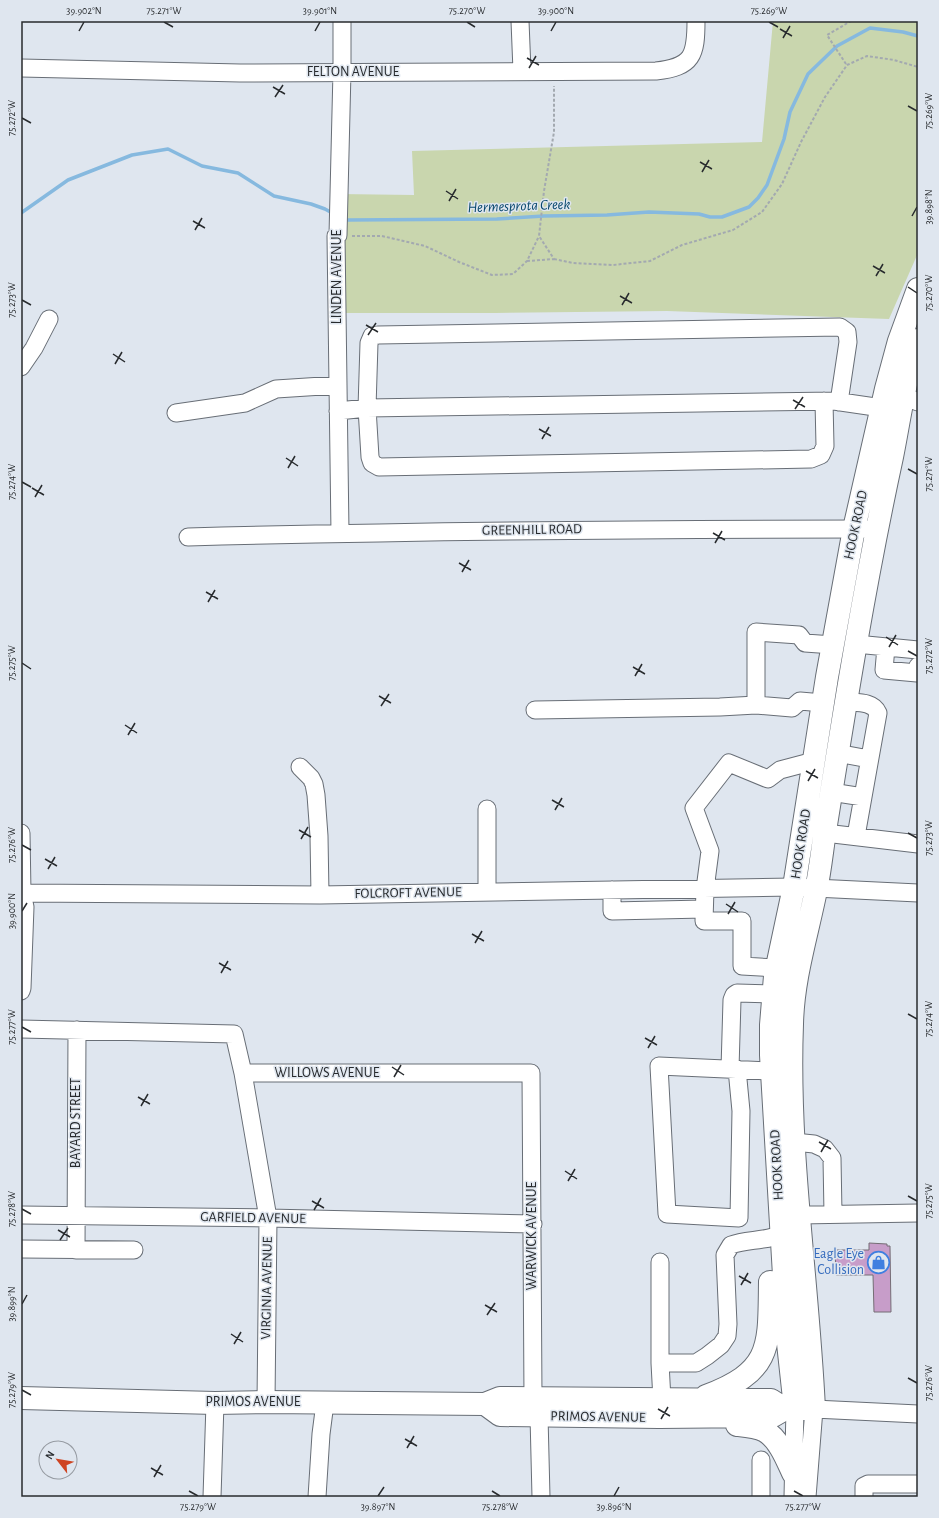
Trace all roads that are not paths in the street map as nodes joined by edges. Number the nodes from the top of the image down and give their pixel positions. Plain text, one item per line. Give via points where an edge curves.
1 (342, 21) edge
2 (520, 21) edge
3 (696, 21) edge
4 (21, 68) edge
5 (342, 71) junction
6 (522, 71) junction
7 (918, 289) edge
8 (49, 319) dead end
9 (918, 340) edge
10 (21, 367) edge
11 (338, 385) junction
12 (911, 399) edge
13 (832, 402) junction
14 (367, 408) junction
15 (882, 408) junction
16 (338, 411) junction
17 (176, 413) dead end
18 (854, 529) junction
19 (876, 529) junction
20 (340, 533) junction
21 (188, 537) dead end
22 (856, 644) junction
23 (833, 645) junction
24 (886, 647) junction
25 (918, 650) edge
26 (918, 666) edge
27 (846, 702) junction
28 (823, 703) junction
29 (756, 705) junction
30 (535, 710) dead end
31 (837, 753) junction
32 (869, 759) junction
33 (814, 761) junction
34 (300, 767) dead end
35 (831, 792) junction
36 (863, 797) junction
37 (487, 809) dead end
38 (825, 832) junction
39 (21, 834) edge
40 (856, 836) junction
41 (918, 844) edge
42 (794, 887) junction
43 (816, 888) junction
44 (705, 889) junction
45 (612, 890) junction
46 (487, 891) junction
47 (918, 892) edge
48 (22, 893) edge
49 (320, 895) junction
50 (704, 909) junction
51 (776, 968) junction
52 (21, 992) edge
53 (773, 994) junction
54 (21, 1029) edge
55 (77, 1030) junction
56 (733, 1069) junction
57 (772, 1071) junction
58 (243, 1073) junction
59 (531, 1073) joint
60 (794, 1142) junction
61 (789, 1211) junction
62 (918, 1213) edge
63 (833, 1214) junction
64 (21, 1215) edge
65 (76, 1216) junction
66 (268, 1218) junction
67 (532, 1224) junction
68 (773, 1237) junction
69 (21, 1249) edge
70 (76, 1250) junction
71 (134, 1250) dead end
72 (660, 1262) dead end
73 (660, 1364) junction
74 (21, 1398) edge
75 (662, 1400) junction
76 (266, 1402) junction
77 (215, 1403) junction
78 (325, 1403) junction
79 (536, 1407) junction
80 (696, 1409) junction
81 (798, 1409) junction
82 (918, 1414) edge
83 (761, 1460) dead end
84 (793, 1473) junction
85 (918, 1484) edge
86 (212, 1497) edge
87 (318, 1497) edge
88 (541, 1497) edge
89 (761, 1497) edge
90 (793, 1497) edge
91 (807, 1497) edge
92 (864, 1497) edge

1 - 5 street, LINDEN AVENUE
2 - 6 street
3 - 6 street, FELTON AVENUE via 695,47 684,64 677,67 656,71
4 - 5 street, FELTON AVENUE via 240,73
5 - 6 street, FELTON AVENUE
5 - 11 street, LINDEN AVENUE via 336,236
7 - 15 main road, HOOK ROAD via 899,341
8 - 10 street
9 - 12 main road, HOOK ROAD
11 - 16 street, LINDEN AVENUE
11 - 17 street via 276,389 245,403
12 - 19 main road, HOOK ROAD via 896,440
13 - 14 street
13 - 14 street via 821,455 811,459 387,467 379,467 372,463
13 - 14 street via 848,342 846,332 834,326 372,336 369,343
13 - 15 street
14 - 16 street
15 - 18 main road, HOOK ROAD
16 - 20 street, LINDEN AVENUE
18 - 19 street, GREENHILL ROAD
18 - 20 street, GREENHILL ROAD
18 - 23 main road, HOOK ROAD
19 - 22 main road, HOOK ROAD
20 - 21 street, GREENHILL ROAD
22 - 24 street
22 - 27 main road, HOOK ROAD
23 - 28 main road, HOOK ROAD
23 - 29 street via 805,643 799,635 756,632
24 - 25 street
24 - 26 street via 884,670 917,673
27 - 31 main road, HOOK ROAD
27 - 32 street via 872,705 878,713
28 - 29 street via 800,701 792,708
28 - 33 main road, HOOK ROAD
29 - 30 street
31 - 32 street
31 - 35 main road, HOOK ROAD
32 - 36 street
33 - 42 main road, HOOK ROAD
33 - 44 street via 780,770 768,779 729,763 694,808 710,851
34 - 49 street via 311,778 315,790
35 - 36 street
35 - 38 main road, HOOK ROAD
36 - 40 street
37 - 46 street
38 - 40 street
38 - 43 main road, HOOK ROAD
39 - 48 street
40 - 41 street
42 - 43 street, FOLCROFT AVENUE
42 - 44 street, FOLCROFT AVENUE
42 - 51 main road, HOOK ROAD
43 - 47 street, FOLCROFT AVENUE
43 - 60 main road, HOOK ROAD via 792,1006
44 - 45 street, FOLCROFT AVENUE
44 - 50 street
45 - 46 street, FOLCROFT AVENUE
45 - 50 street via 612,911
46 - 49 street, FOLCROFT AVENUE
48 - 49 street, FOLCROFT AVENUE
48 - 52 street via 25,907
50 - 51 street via 704,921 742,921 742,966
51 - 53 main road, HOOK ROAD
53 - 56 street via 734,995
53 - 57 main road, HOOK ROAD
54 - 55 street
55 - 58 street, VIRGINIA AVENUE via 234,1034
55 - 65 street, BAYARD STREET
56 - 56 street via 659,1066 667,1214 739,1218 741,1111
56 - 57 street
57 - 61 main road, HOOK ROAD
58 - 59 street, WILLOWS AVENUE
58 - 66 street, VIRGINIA AVENUE
59 - 67 street, WARWICK AVENUE
60 - 61 main road, HOOK ROAD
60 - 63 street via 814,1144 825,1149 832,1158
61 - 63 street
61 - 68 main road
61 - 81 main road, HOOK ROAD via 788,1343
62 - 63 street
64 - 65 street, GARFIELD AVENUE
65 - 66 street, GARFIELD AVENUE
65 - 70 street, BAYARD STREET
66 - 67 street, GARFIELD AVENUE
66 - 76 street, VIRGINIA AVENUE
67 - 79 street, WARWICK AVENUE
68 - 73 street via 731,1245 725,1255 728,1324 727,1336 721,1346 696,1362
68 - 80 main road via 770,1263 770,1324 766,1347 755,1367 747,1375
69 - 70 street
70 - 71 street
72 - 73 street
73 - 75 street
74 - 77 main road, PRIMOS AVENUE
75 - 79 main road, PRIMOS AVENUE
75 - 80 main road, PRIMOS AVENUE
76 - 77 main road, PRIMOS AVENUE
76 - 78 main road, PRIMOS AVENUE
77 - 86 street
78 - 79 main road, PRIMOS AVENUE via 485,1404 500,1415
78 - 87 street
79 - 80 main road, PRIMOS AVENUE
79 - 88 street, WARWICK AVENUE
80 - 81 main road, PRIMOS AVENUE via 773,1416
80 - 84 main road via 766,1432 781,1448
81 - 82 street, PRIMOS AVENUE
81 - 84 street
81 - 91 street
83 - 89 street
84 - 90 street
85 - 92 street via 868,1484 864,1486

